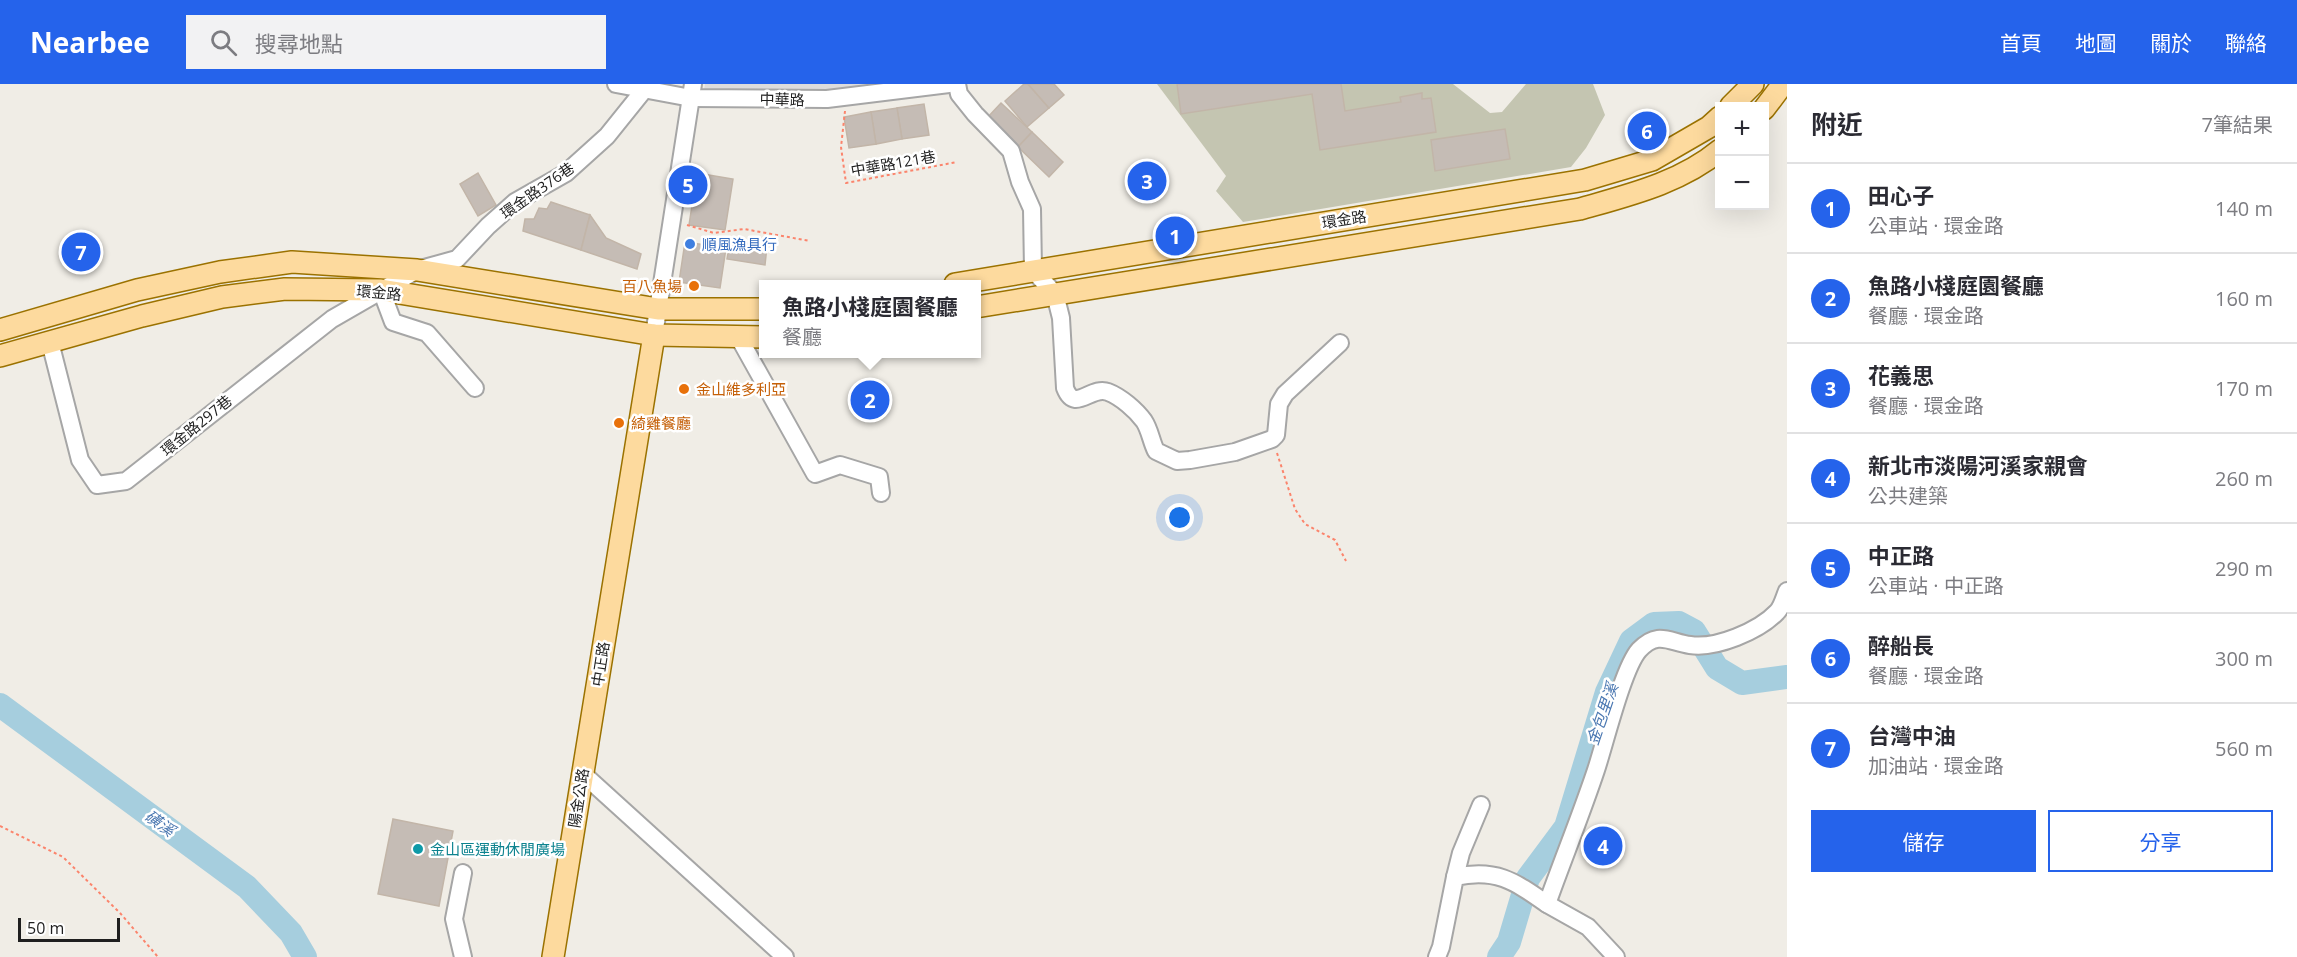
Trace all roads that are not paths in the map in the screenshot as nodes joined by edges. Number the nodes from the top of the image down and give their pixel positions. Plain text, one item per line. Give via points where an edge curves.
1 (616, 84) edge
2 (949, 84) edge
3 (957, 84) edge
4 (1752, 84) edge
5 (1783, 84) edge
6 (644, 90) junction
7 (692, 91) edge
8 (1735, 102) edge
9 (1769, 102) edge
10 (1715, 121) edge
11 (1715, 154) edge
12 (417, 270) junction
13 (1033, 270) junction
14 (981, 280) edge
15 (381, 290) junction
16 (1055, 294) junction
17 (981, 306) edge
18 (658, 309) junction
19 (759, 309) edge
20 (0, 330) edge
21 (654, 335) junction
22 (738, 336) junction
23 (759, 337) edge
24 (50, 342) junction
25 (1340, 343) dead end
26 (0, 357) edge
27 (475, 388) dead end
28 (881, 493) dead end
29 (1787, 591) edge
30 (592, 710) joint
31 (582, 773) junction
32 (1481, 805) dead end
33 (463, 873) dead end
34 (1455, 877) junction
35 (1547, 904) junction
36 (463, 957) edge
37 (553, 957) edge
38 (785, 957) edge
39 (1437, 957) edge
40 (1616, 957) edge

1 - 6 street, 中華路
2 - 7 street, 中華路 via 827,99
3 - 13 street via 959,94 975,114 1011,151 1032,209
4 - 8 main road
5 - 9 main road
6 - 7 street, 中華路
6 - 12 street, 環金路376巷 via 607,136 566,173 515,202 457,259
7 - 18 street, 中正路
10 - 13 main road, 環金路 via 1652,160 1585,180
11 - 16 main road, 環金路 via 1662,185 1580,209
12 - 15 street, 環金路297巷
12 - 18 main road, 環金路
12 - 20 main road, 環金路 via 292,262 220,272
13 - 14 main road, 環金路
13 - 16 street
15 - 21 main road, 環金路
15 - 24 main road, 環金路 via 285,289 222,297
15 - 24 street, 環金路297巷 via 332,319 126,481 97,485 80,460
15 - 27 street via 393,321 427,333
16 - 17 main road, 環金路
16 - 25 street via 1068,395 1081,399 1105,390 1121,399 1143,420 1156,451 1177,461 1235,452 1272,439 1285,394
18 - 19 main road, 環金路
18 - 21 street, 中正路
21 - 22 main road, 環金路
21 - 30 main road, 中正路
22 - 23 main road, 環金路
22 - 28 street via 815,474 840,465 879,477
24 - 26 main road, 環金路
29 - 35 street via 1779,611 1759,626 1720,644 1690,645 1664,638 1654,639 1639,650 1627,672
30 - 31 main road, 陽金公路
31 - 37 main road, 陽金公路
31 - 38 street
32 - 34 street
33 - 36 street via 454,920
34 - 35 street via 1473,873 1498,875
34 - 39 street
35 - 40 street via 1588,927

